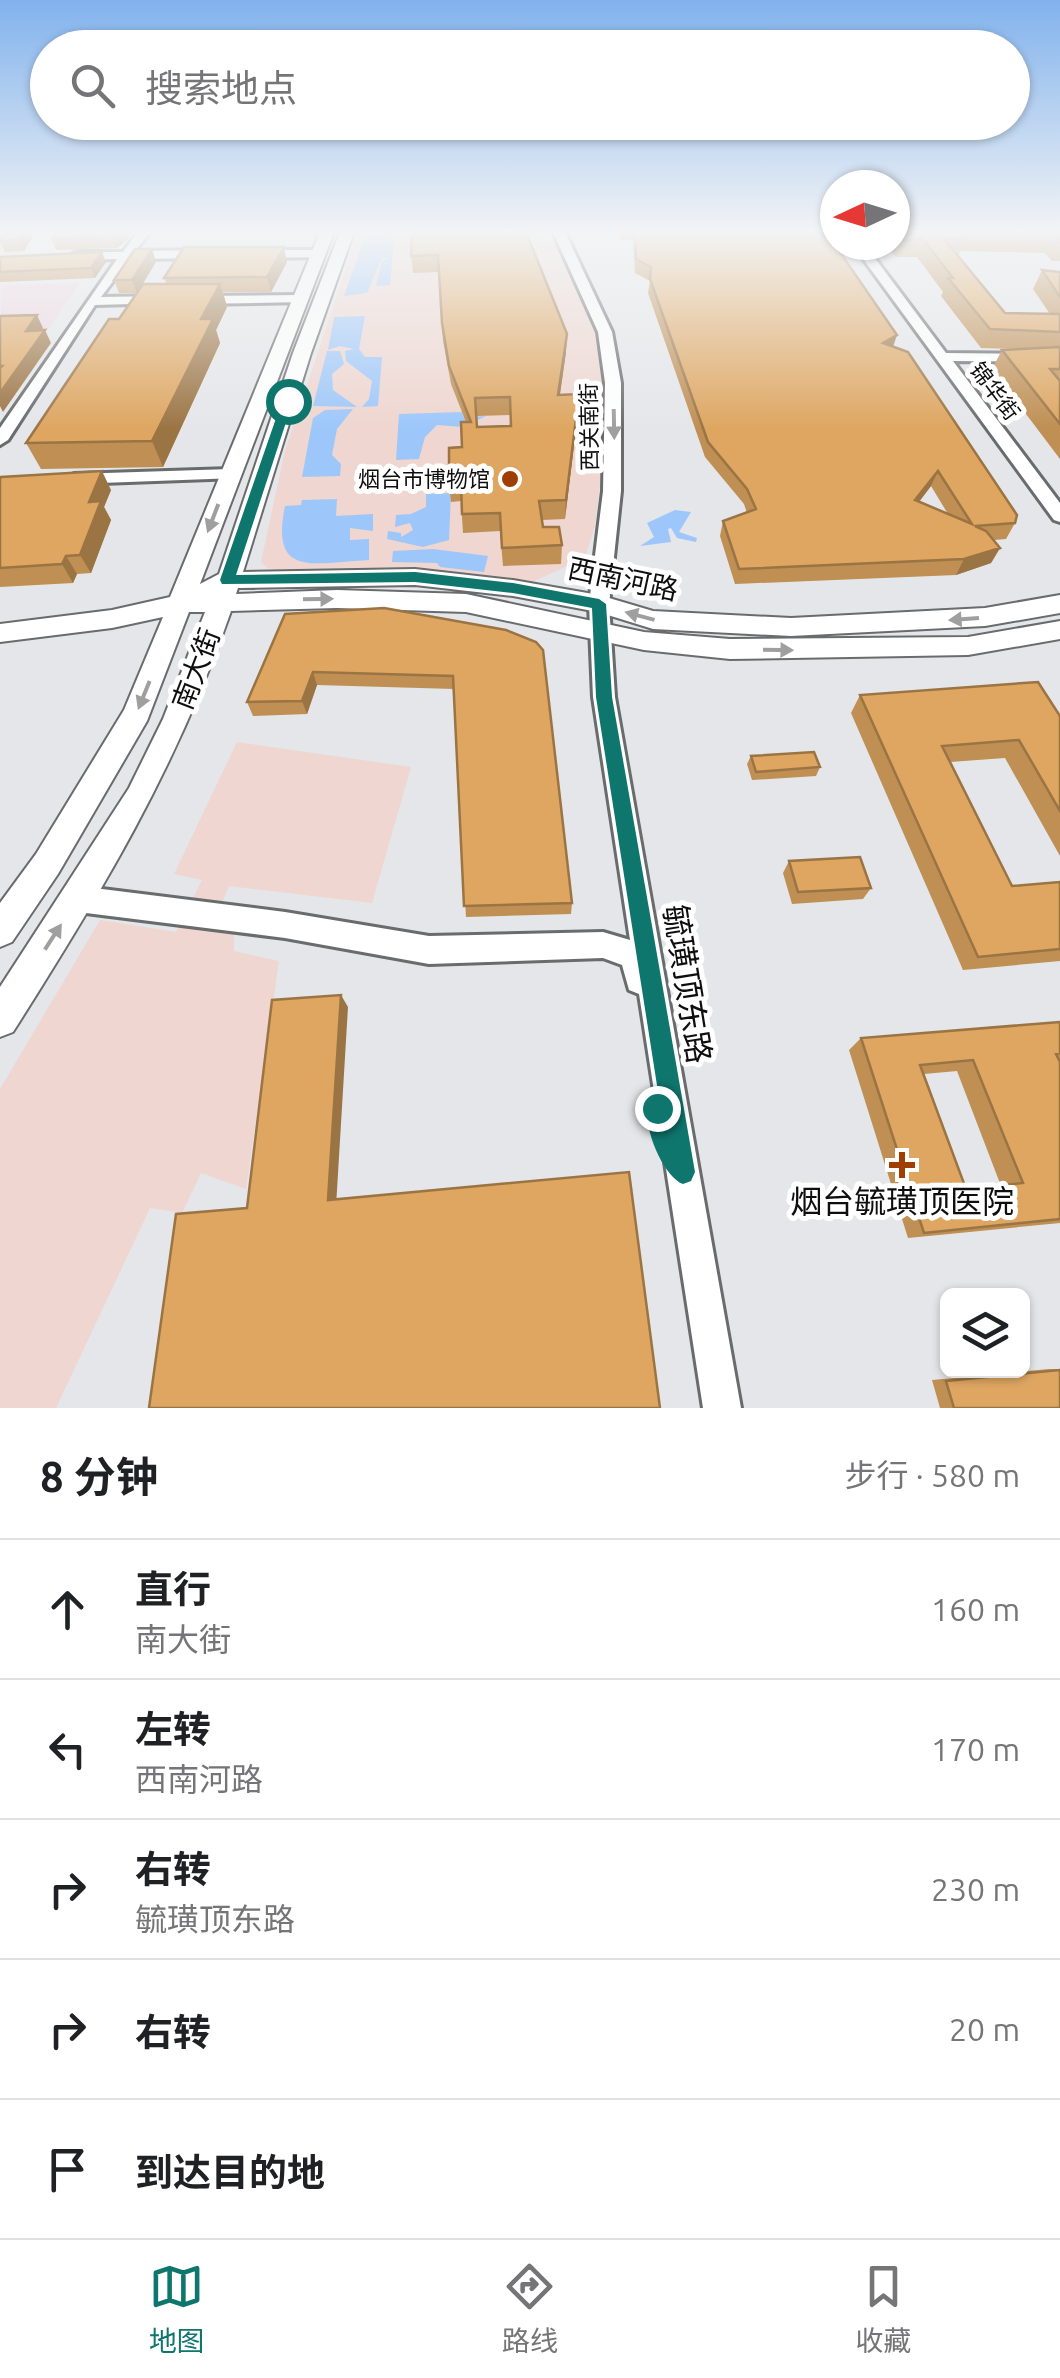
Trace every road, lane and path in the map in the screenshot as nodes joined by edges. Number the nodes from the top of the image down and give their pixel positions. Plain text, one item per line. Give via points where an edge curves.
1 (94, 298) edge
2 (324, 298) edge
3 (589, 298) edge
4 (898, 298) edge
5 (300, 300) joint
6 (91, 301) junction
7 (942, 358) junction
8 (1060, 358) edge
9 (7, 418) edge
10 (0, 440) edge
11 (230, 474) junction
12 (58, 480) edge
13 (1060, 516) edge
14 (224, 590) junction
15 (180, 604) junction
16 (1060, 604) edge
17 (599, 617) junction
18 (1060, 630) edge
19 (0, 634) edge
20 (78, 898) junction
21 (0, 930) edge
22 (0, 1018) edge
23 (683, 1172) junction
24 (722, 1408) edge

1 - 6 street
2 - 14 main road, 南大街
3 -> 17 street, 西关南街 via 605,332 612,383 612,492
4 - 7 street, 锦华街
5 - 6 street
5 - 11 main road, 南大街
6 - 9 street
7 - 8 street
7 - 13 street, 锦华街
9 - 10 street
11 - 12 street
11 -> 15 main road, 南大街
14 - 15 main road, 西南河路
14 - 17 main road, 西南河路
14 - 20 main road, 南大街 via 212,634 146,785
15 - 19 main road, 西南河路
15 -> 21 main road, 南大街 via 137,713
16 -> 17 main road, 西南河路 via 985,618 791,627
17 -> 18 main road, 西南河路 via 644,641 802,650 968,646
17 - 23 street, 毓璜顶东路 via 604,697
22 -> 20 main road, 南大街
20 - 23 street via 429,950 625,949 634,955 642,993 657,1108
23 - 24 street, 毓璜顶东路

